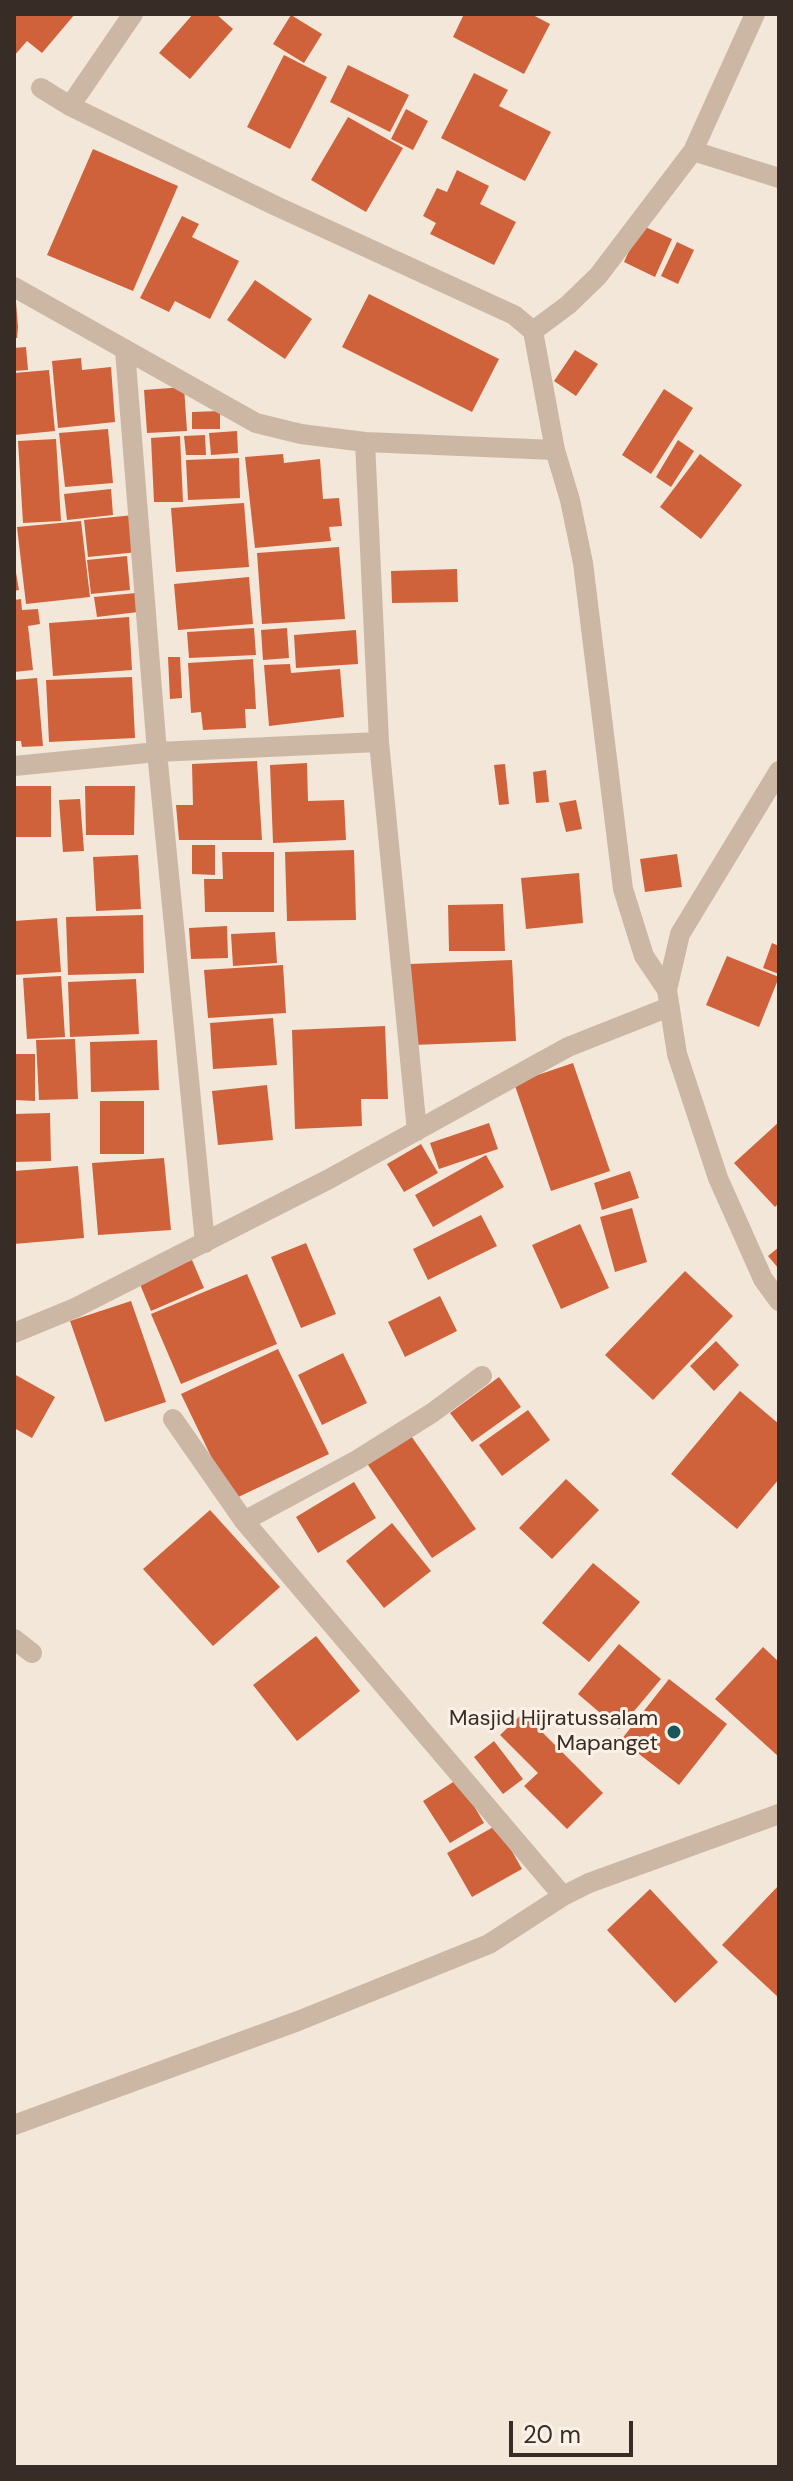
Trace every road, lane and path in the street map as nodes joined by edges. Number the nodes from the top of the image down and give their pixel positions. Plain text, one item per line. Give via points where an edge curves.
1 (133, 14) edge
2 (755, 14) edge
3 (41, 88) dead end
4 (70, 106) junction
5 (693, 151) junction
6 (779, 178) edge
7 (14, 287) edge
8 (533, 331) junction
9 (125, 350) junction
10 (365, 442) junction
11 (555, 450) junction
12 (379, 742) junction
13 (157, 752) junction
14 (14, 766) edge
15 (779, 771) edge
16 (668, 999) junction
17 (417, 1131) junction
18 (205, 1243) junction
19 (779, 1301) edge
20 (14, 1333) edge
21 (482, 1376) dead end
22 (173, 1419) dead end
23 (244, 1521) junction
24 (14, 1639) edge
25 (32, 1653) dead end
26 (779, 1814) edge
27 (563, 1896) junction
28 (14, 2125) edge

1 - 4 street
2 - 5 street
3 - 4 street
4 - 8 street via 514,315
5 - 6 street
5 - 8 street via 598,276
7 - 9 street
8 - 11 street
9 - 10 street via 256,423
9 - 13 street
10 - 11 street
10 - 12 street
11 - 16 street via 583,563 623,889 644,956
12 - 13 street
12 - 17 street
13 - 14 street
13 - 18 street
15 - 16 street via 680,934
16 - 17 street via 568,1047
16 - 19 street via 677,1054 718,1178 763,1279
17 - 18 street
18 - 20 street
21 - 23 street via 369,1452
22 - 23 street
23 - 27 street
24 - 25 street
26 - 27 street
27 - 28 street via 489,1944

